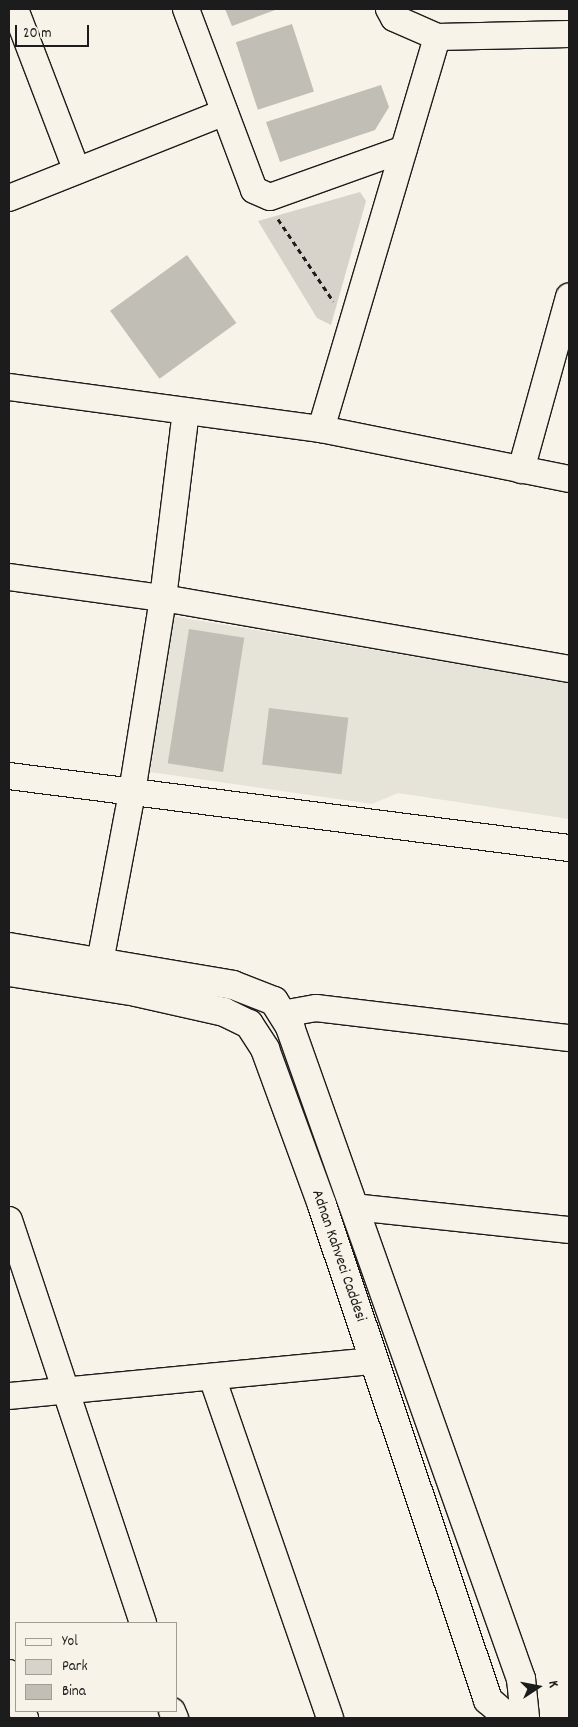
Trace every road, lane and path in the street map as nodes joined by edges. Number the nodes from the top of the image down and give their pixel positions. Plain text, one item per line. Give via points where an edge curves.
1 (15, 9) edge
2 (186, 9) edge
3 (389, 9) edge
4 (569, 34) edge
5 (437, 37) junction
6 (225, 112) junction
7 (404, 149) junction
8 (76, 171) junction
9 (270, 197) junction
10 (9, 198) edge
11 (569, 298) edge
12 (354, 318) junction
13 (9, 388) edge
14 (186, 411) junction
15 (321, 429) junction
16 (521, 470) junction
17 (569, 479) edge
18 (9, 577) edge
19 (163, 598) junction
20 (569, 669) edge
21 (9, 776) edge
22 (132, 792) junction
23 (569, 848) edge
24 (9, 947) edge
25 (100, 962) junction
26 (9, 972) edge
27 (282, 1014) junction
28 (569, 1038) edge
29 (354, 1207) junction
30 (9, 1220) edge
31 (569, 1230) edge
32 (373, 1361) junction
33 (212, 1376) junction
34 (66, 1390) junction
35 (9, 1396) edge
36 (143, 1622) edge
37 (9, 1673) edge
38 (15, 1691) edge
39 (330, 1718) edge
40 (509, 1718) edge
41 (525, 1718) edge

1 - 8 street
2 - 6 street
3 - 5 street via 394,18
4 - 5 street
5 - 7 street
6 - 8 street
6 - 9 street via 254,190
7 - 9 street
7 - 12 street
8 - 10 street
9 - 12 path via 282,230 341,314
11 - 16 street
12 - 15 street
13 - 14 street
14 - 15 street
14 - 19 street
15 - 16 street
16 - 17 street
18 - 19 street
19 - 20 street
19 - 22 street
21 - 22 street
22 - 23 street
22 - 25 street
24 - 25 main road
25 - 27 main road via 232,984 274,1001
26 - 32 main road, Adnan Kahveci Caddesi via 136,992 224,1012 249,1024 265,1049
27 - 28 street via 316,1008
27 - 29 main road via 290,1027
29 - 31 street
29 - 41 main road via 521,1679
30 - 34 street
32 - 33 street
32 - 40 main road, Adnan Kahveci Caddesi via 488,1700
33 - 34 street
33 - 39 street
34 - 35 street
34 - 36 street
37 - 38 street

